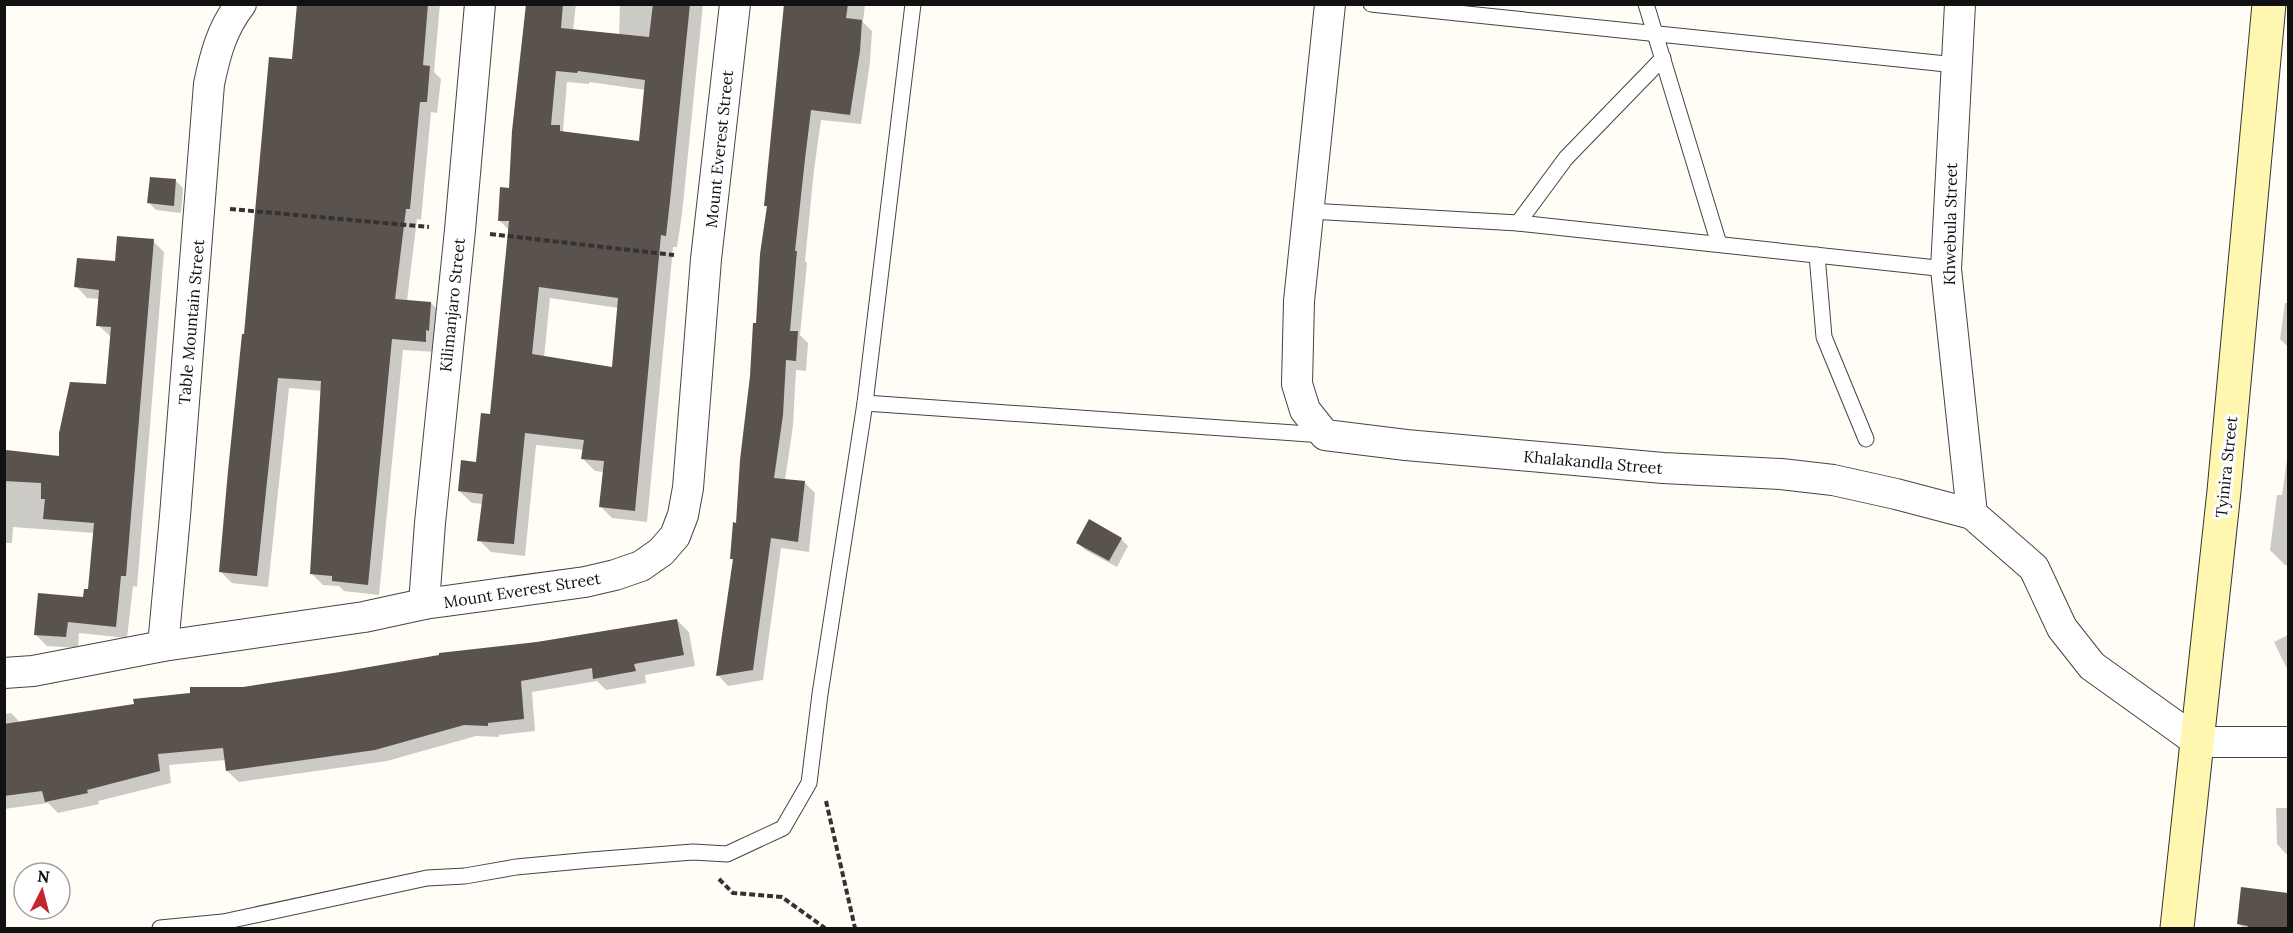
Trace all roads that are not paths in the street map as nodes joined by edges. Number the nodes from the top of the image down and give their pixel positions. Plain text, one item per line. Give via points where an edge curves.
1 (241, 4) edge
2 (480, 4) edge
3 (735, 4) edge
4 (913, 4) edge
5 (1330, 4) edge
6 (1371, 4) edge
7 (1646, 4) edge
8 (1960, 4) edge
9 (2269, 4) edge
10 (1656, 33) junction
11 (1663, 58) junction
12 (1956, 64) junction
13 (1310, 211) junction
14 (1518, 223) junction
15 (1719, 244) junction
16 (1817, 255) junction
17 (1946, 269) junction
18 (865, 402) junction
19 (1325, 435) junction
20 (1866, 439) dead end
21 (1972, 514) junction
22 (424, 604) junction
23 (163, 646) junction
24 (4, 673) edge
25 (2198, 742) junction
26 (2289, 742) edge
27 (160, 928) edge
28 (2177, 928) edge

1 - 23 street, Table Mountain Street via 231,16 217,48 209,84
2 - 22 street, Kilimanjaro Street
3 - 22 street, Mount Everest Street via 706,259 688,488 675,536 641,566 615,575
4 - 18 lane
5 - 13 street
6 - 10 lane
7 - 10 lane
8 - 12 street, Khwebula Street
9 - 25 street, Tyinira Street
10 - 11 lane
10 - 12 lane
11 - 14 lane via 1566,158
11 - 15 lane
12 - 17 street, Khwebula Street
13 - 14 lane
13 - 19 street via 1299,301 1297,384 1305,410
14 - 15 lane
15 - 16 lane
16 - 17 lane
16 - 20 lane via 1824,337
17 - 21 street, Khwebula Street
18 - 19 lane
18 - 27 lane via 809,783 783,828 727,854 693,852 427,878 223,922
19 - 21 street, Khalakandla Street via 1663,468 1833,480
21 - 25 street, Khalakandla Street via 2034,568 2062,628 2092,666
22 - 23 street, Mount Everest Street via 364,617
23 - 24 street, Mount Everest Street
25 - 26 street
25 - 28 street, Tyinira Street

